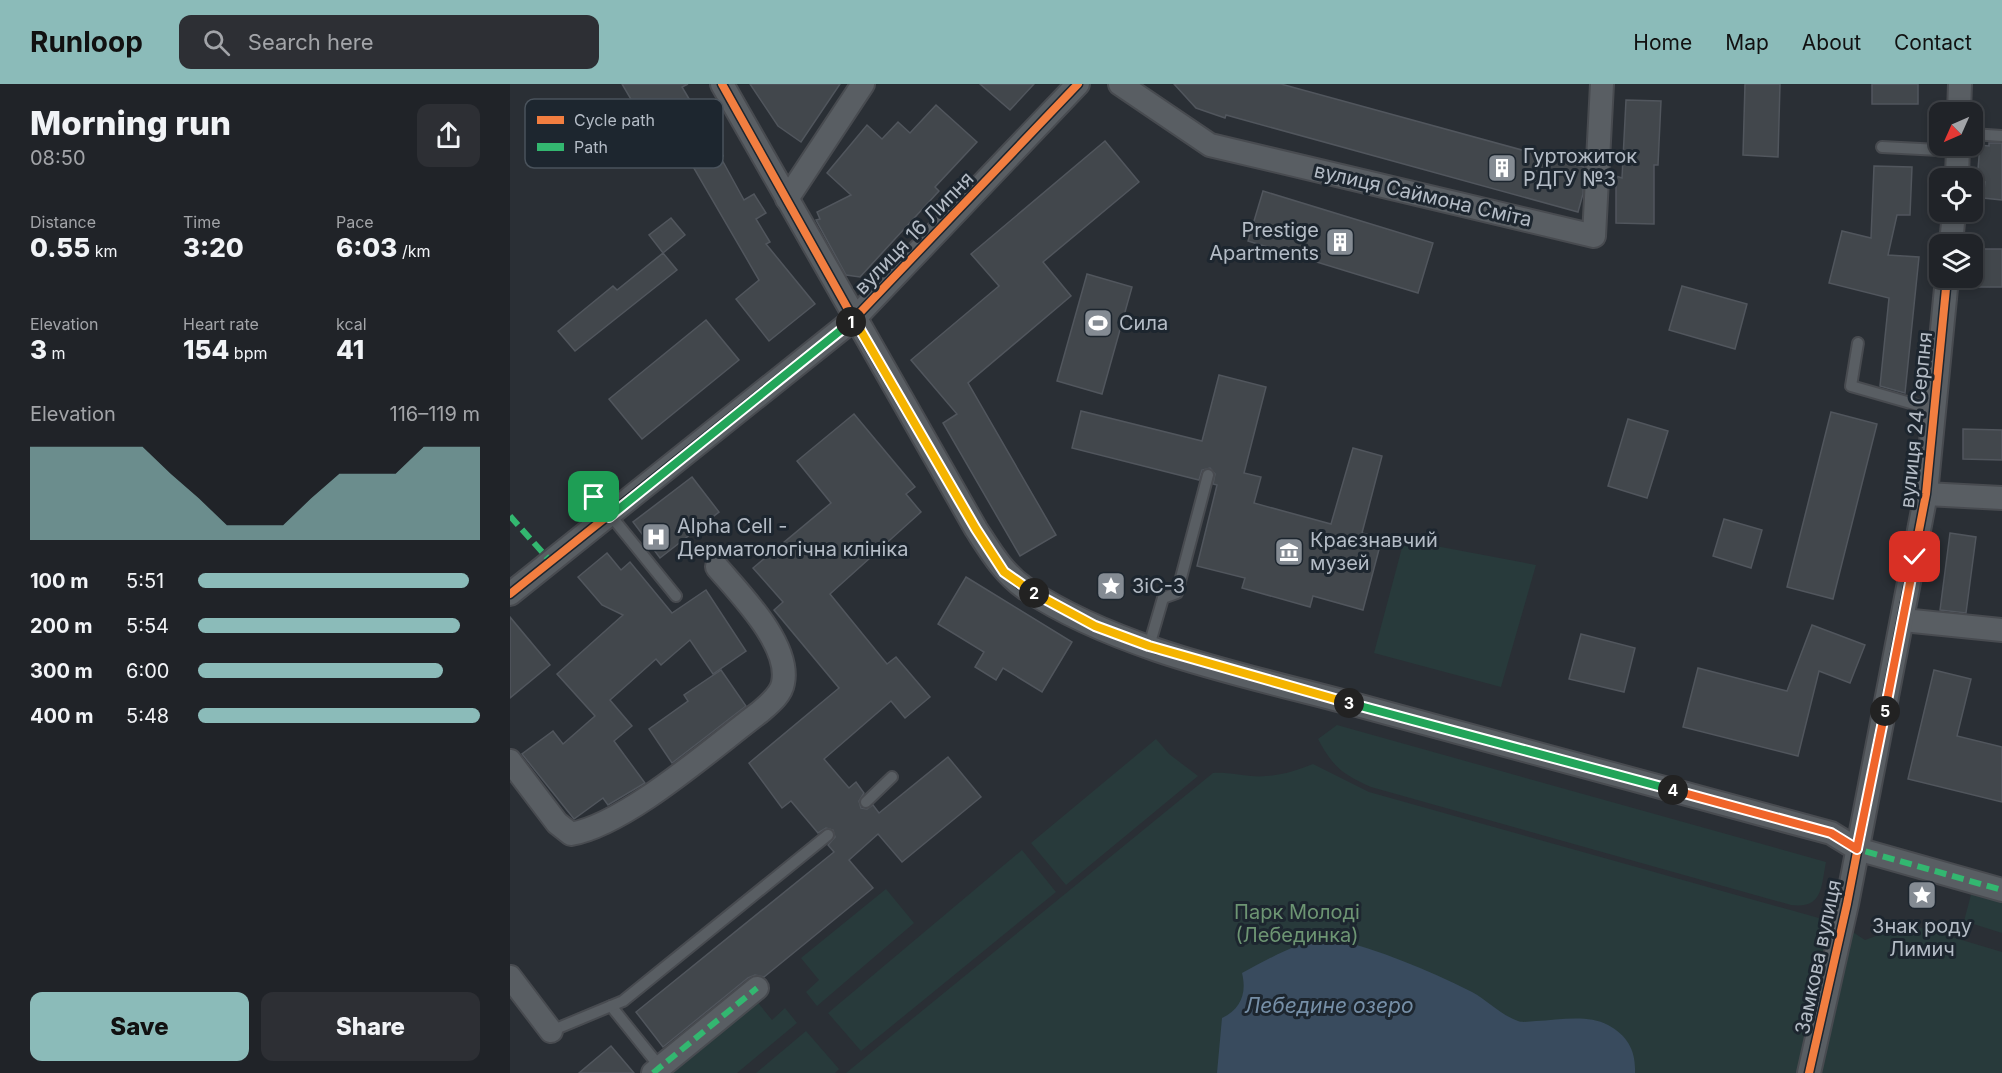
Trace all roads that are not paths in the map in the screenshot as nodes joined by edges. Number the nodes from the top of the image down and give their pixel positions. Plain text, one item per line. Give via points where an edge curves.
1 (722, 84) edge
2 (863, 84) edge
3 (1078, 84) edge
4 (1120, 84) edge
5 (1602, 84) edge
6 (1960, 84) edge
7 (1959, 102) edge
8 (2002, 136) edge
9 (1983, 139) edge
10 (1929, 145) edge
11 (1882, 147) dead end
12 (786, 199) junction
13 (1946, 288) edge
14 (854, 319) junction
15 (1858, 343) dead end
16 (1935, 410) junction
17 (1208, 475) dead end
18 (581, 479) dead end
19 (1926, 494) junction
20 (2002, 498) edge
21 (609, 517) junction
22 (717, 567) dead end
23 (510, 594) edge
24 (676, 596) dead end
25 (1903, 620) junction
26 (2002, 630) edge
27 (1153, 647) junction
28 (510, 762) edge
29 (892, 777) dead end
30 (866, 802) dead end
31 (828, 835) dead end
32 (1857, 849) junction
33 (2002, 890) edge
34 (510, 977) edge
35 (757, 988) dead end
36 (611, 1006) junction
37 (551, 1031) joint
38 (656, 1070) edge
39 (1809, 1073) edge

1 - 12 street
2 - 12 street
3 - 14 street, вулиця 16 Липня
4 - 5 street, вулиця Саймона Сміта via 1210,145 1594,236
6 - 7 street
8 - 9 lane
10 - 11 lane
12 - 14 street
13 - 16 street, вулиця 24 Серпня
14 - 21 street, вулиця 16 Липня
14 - 27 street via 1004,572 1085,622
15 - 16 lane via 1851,386
16 - 19 street, вулиця 24 Серпня
17 - 27 lane via 1177,593 1162,598
18 - 21 lane
19 - 20 street
19 - 25 street, вулиця 24 Серпня
21 - 23 street, вулиця 16 Липня
21 - 24 lane
22 - 28 street via 776,643 783,664 783,683 778,694 760,712 618,816 589,831 571,834 557,824
25 - 26 street
25 - 32 street, вулиця 24 Серпня
27 - 32 street via 1831,833
29 - 30 lane
31 - 36 lane via 623,1001
32 - 33 street
32 - 39 street, Замкова вулиця
34 - 37 street
35 - 38 street
36 - 37 lane
36 - 38 lane

